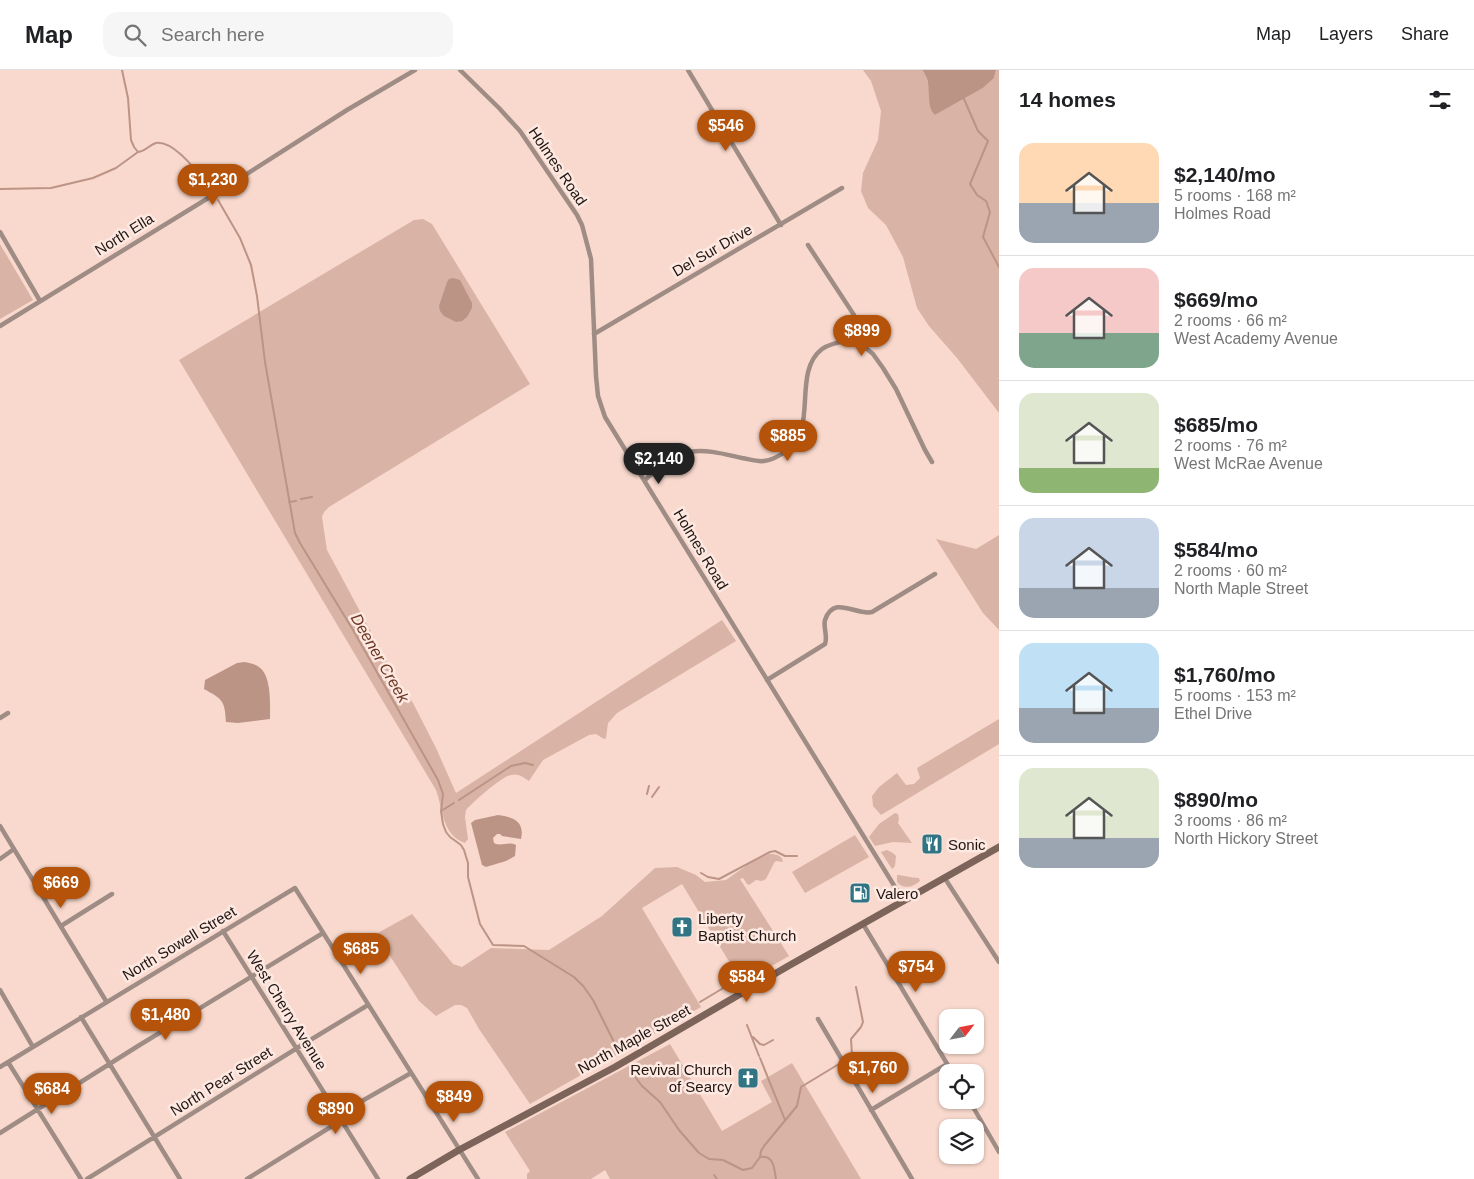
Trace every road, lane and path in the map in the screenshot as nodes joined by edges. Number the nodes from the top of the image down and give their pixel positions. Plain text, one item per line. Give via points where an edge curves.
1 (415, 70) edge
2 (460, 70) edge
3 (688, 70) edge
4 (842, 188) dead end
5 (781, 224) junction
6 (0, 232) edge
7 (808, 245) dead end
8 (40, 301) junction
9 (0, 326) edge
10 (594, 334) junction
11 (855, 339) junction
12 (932, 462) dead end
13 (645, 480) junction
14 (935, 574) dead end
15 (767, 680) junction
16 (8, 713) dead end
17 (0, 718) edge
18 (0, 826) edge
19 (999, 847) edge
20 (14, 850) junction
21 (0, 858) edge
22 (944, 877) junction
23 (112, 894) dead end
24 (904, 900) junction
25 (863, 924) junction
26 (61, 926) junction
27 (223, 931) junction
28 (323, 933) junction
29 (997, 954) edge
30 (999, 962) edge
31 (252, 977) junction
32 (0, 990) edge
33 (106, 1001) junction
34 (368, 1005) junction
35 (81, 1017) junction
36 (818, 1019) dead end
37 (33, 1046) junction
38 (297, 1049) junction
39 (8, 1062) junction
40 (947, 1064) edge
41 (109, 1065) junction
42 (0, 1067) edge
43 (939, 1069) edge
44 (411, 1073) junction
45 (974, 1109) edge
46 (38, 1110) junction
47 (872, 1110) junction
48 (339, 1117) junction
49 (0, 1133) edge
50 (155, 1137) junction
51 (459, 1150) junction
52 (999, 1152) edge
53 (81, 1179) edge
54 (87, 1179) edge
55 (180, 1179) edge
56 (247, 1179) edge
57 (378, 1179) edge
58 (410, 1179) edge
59 (478, 1179) edge
60 (912, 1179) edge

1 - 8 street, North Ella
2 - 10 street, Holmes Road via 520,131 577,215 591,259
3 - 5 street
4 - 5 street, Del Sur Drive
5 - 10 street, Del Sur Drive
6 - 8 street
7 - 11 street via 854,315
8 - 9 street, North Ella
10 - 13 street, Holmes Road via 598,396 605,417
11 - 12 street via 873,354 883,368
11 - 13 street via 826,346 814,358 808,375 802,426 797,440 780,456 758,461 716,452 688,452 670,460
13 - 15 street, Holmes Road
14 - 15 street via 872,612 845,606 833,610 825,620 825,644
15 - 24 street, Holmes Road
16 - 17 street
18 - 20 street
19 - 22 main road, North Maple Street
20 - 21 street
20 - 26 street
22 - 24 main road, North Maple Street
22 - 29 street
23 - 26 street
24 - 25 main road, North Maple Street
25 - 40 street
25 - 51 main road, North Maple Street via 615,1067
26 - 33 street
27 - 28 street, North Sowell Street via 295,888
27 - 31 street, West Cherry Avenue
27 - 33 street, North Sowell Street
28 - 31 street
28 - 34 street
29 - 30 street
31 - 38 street, West Cherry Avenue
31 - 41 street
32 - 37 street
33 - 35 street, North Sowell Street
34 - 38 street, North Pear Street
34 - 44 street
35 - 37 street, North Sowell Street
35 - 41 street
36 - 47 street
37 - 39 street, North Sowell Street
38 - 48 street, West Cherry Avenue
38 - 50 street, North Pear Street
39 - 42 street, North Sowell Street
39 - 46 street
41 - 46 street
41 - 50 street
43 - 47 street
44 - 48 street via 340,1112
44 - 51 street
45 - 52 street
46 - 49 street
46 - 53 street
47 - 60 street
48 - 56 street via 337,1123
48 - 57 street, West Cherry Avenue
50 - 54 street, North Pear Street
50 - 55 street
51 - 58 main road, North Maple Street
51 - 59 street

